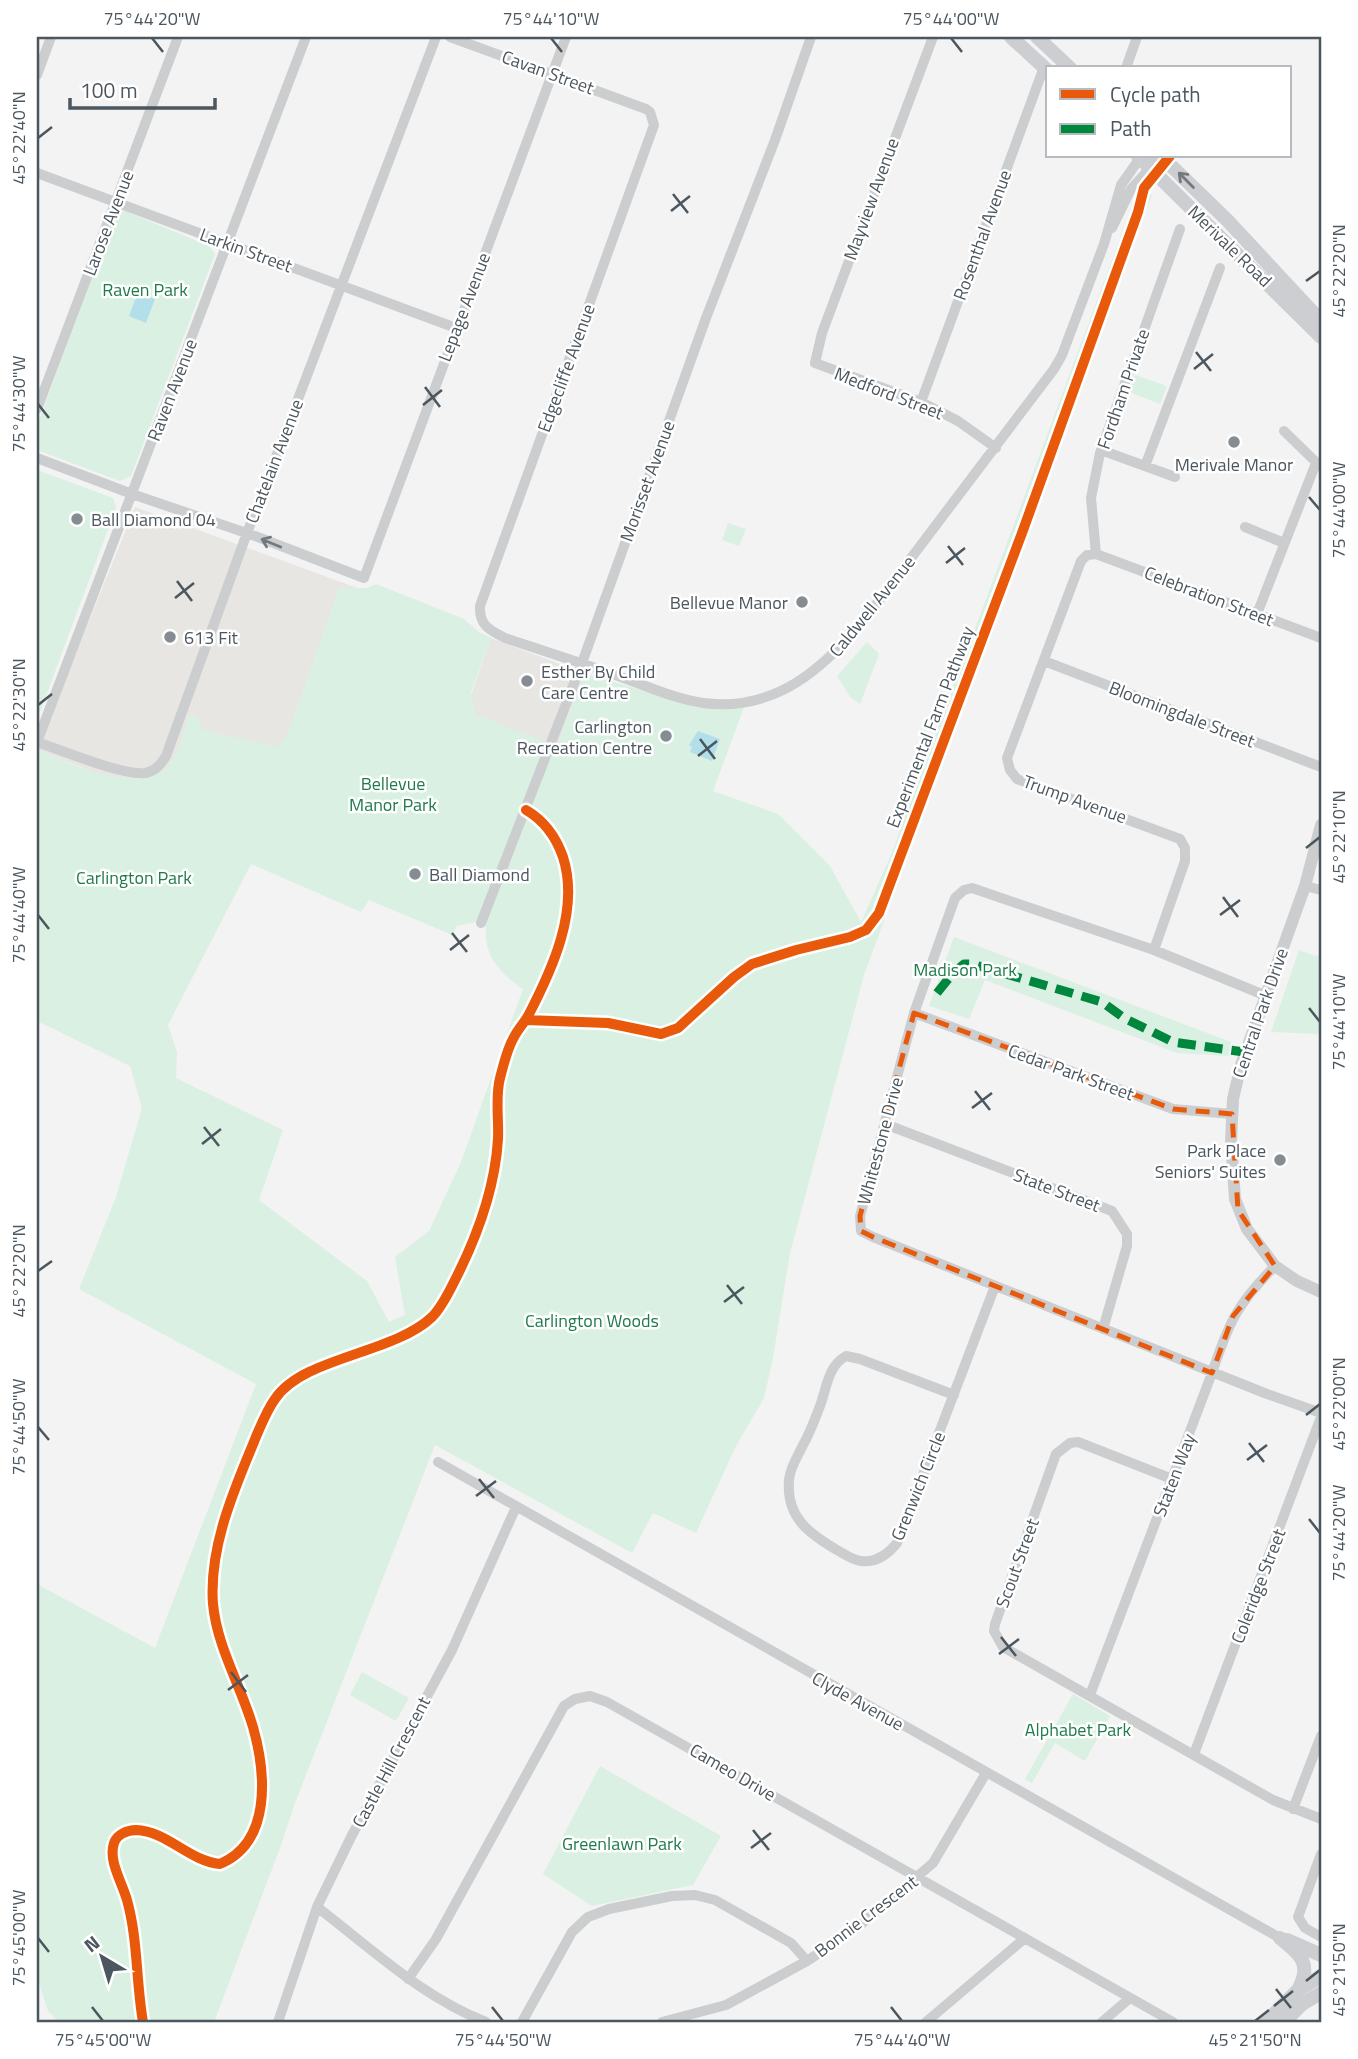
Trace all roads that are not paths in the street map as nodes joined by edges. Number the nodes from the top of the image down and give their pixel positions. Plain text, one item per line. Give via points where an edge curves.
1 (51, 37) edge
2 (178, 37) edge
3 (306, 37) edge
4 (436, 37) edge
5 (450, 37) edge
6 (566, 37) edge
7 (811, 37) edge
8 (933, 37) edge
9 (1011, 37) edge
10 (1037, 37) edge
11 (1137, 37) edge
12 (1068, 66) edge
13 (1126, 66) edge
14 (1046, 69) edge
15 (552, 73) junction
16 (37, 75) edge
17 (646, 109) joint
18 (1163, 158) edge
19 (1146, 159) edge
20 (37, 173) edge
21 (115, 202) junction
22 (1180, 229) dead end
23 (228, 243) junction
24 (1220, 268) dead end
25 (341, 286) junction
26 (1321, 321) edge
27 (456, 328) junction
28 (1321, 337) edge
29 (815, 363) joint
30 (920, 402) junction
31 (37, 409) edge
32 (1284, 431) dead end
33 (996, 447) junction
34 (1101, 450) junction
35 (37, 458) edge
36 (1145, 466) junction
37 (1319, 466) edge
38 (1175, 477) dead end
39 (132, 494) junction
40 (1245, 527) dead end
41 (247, 533) junction
42 (1284, 543) junction
43 (1096, 554) junction
44 (1257, 614) junction
45 (487, 629) joint
46 (1321, 638) edge
47 (1044, 661) junction
48 (582, 663) junction
49 (37, 742) edge
50 (1321, 766) edge
51 (1321, 825) edge
52 (1305, 886) junction
53 (1321, 890) edge
54 (481, 923) dead end
55 (1154, 950) junction
56 (1264, 995) junction
57 (914, 1013) junction
58 (1232, 1114) junction
59 (885, 1124) junction
60 (1275, 1266) junction
61 (995, 1286) junction
62 (1321, 1292) edge
63 (1103, 1329) junction
64 (1212, 1373) junction
65 (954, 1395) junction
66 (1321, 1415) edge
67 (438, 1462) dead end
68 (1172, 1479) junction
69 (516, 1507) junction
70 (1090, 1696) junction
71 (1321, 1736) edge
72 (1194, 1754) junction
73 (986, 1773) junction
74 (1293, 1809) junction
75 (1321, 1819) edge
76 (1321, 1854) edge
77 (917, 1878) junction
78 (317, 1907) junction
79 (1321, 1937) edge
80 (1025, 1938) junction
81 (1280, 1938) junction
82 (1321, 1955) edge
83 (807, 1961) junction
84 (1321, 1976) edge
85 (408, 1979) junction
86 (1298, 1990) junction
87 (1321, 1993) edge
88 (1130, 1998) junction
89 (278, 2022) edge
90 (486, 2022) edge
91 (522, 2022) edge
92 (662, 2022) edge
93 (926, 2022) edge
94 (1102, 2022) edge
95 (1173, 2022) edge
96 (1266, 2022) edge
97 (1284, 2022) edge

1 - 16 street
2 - 21 street, Larose Avenue
3 - 23 street, Raven Avenue
4 - 25 street, Chatelain Avenue
5 - 15 street, Cavan Street
6 - 15 street, Lepage Avenue
7 - 48 street, Morisset Avenue
8 - 29 street, Mayview Avenue via 822,333
9 - 14 main road
10 - 12 main road
11 - 13 street
14 - 30 street, Rosenthal Avenue
15 - 17 street, Cavan Street
15 - 27 street, Lepage Avenue
17 - 45 street, Edgecliffe Avenue via 653,119 652,132 480,606
26 -> 18 main road, Merivale Road
19 - 28 main road, Merivale Road
19 - 33 street, Caldwell Avenue via 1104,244 1062,355
20 - 21 street, Larkin Street
21 - 23 street, Larkin Street
21 - 31 street, Larose Avenue
22 - 34 street, Fordham Private
23 - 25 street, Larkin Street
23 - 39 street, Raven Avenue
24 - 36 street
25 - 27 street, Larkin Street
25 - 41 street, Chatelain Avenue
27 -> 41 street, Lepage Avenue via 364,578
29 - 30 street, Medford Street
30 - 33 street, Medford Street
32 - 37 street
33 - 48 street, Caldwell Avenue via 843,645 797,684 750,701 701,702
34 - 36 street
34 - 43 street, Fordham Private via 1091,498
35 - 39 street
36 - 38 street
37 - 42 street
39 - 41 street
39 - 49 street, Raven Avenue
40 - 42 street
41 - 49 street, Chatelain Avenue via 159,767 145,773 123,770
42 - 44 street
43 - 44 street, Celebration Street
43 - 47 street, Trump Avenue via 1081,561
44 - 46 street, Celebration Street
45 - 48 street, Caldwell Avenue
47 - 50 street, Bloomingdale Street
47 - 55 street, Trump Avenue via 1007,758 1010,770 1017,779 1180,839 1185,861
48 - 54 street, Morisset Avenue
51 - 52 street, Central Park Drive
52 - 53 street
52 - 56 street, Central Park Drive
55 - 56 street, Whitestone Drive
55 - 57 street, Whitestone Drive via 972,888 964,890 955,898
56 - 58 street, Central Park Drive via 1238,1076
57 - 58 street, Cedar Park Street via 1173,1109
57 - 59 street, Whitestone Drive
58 - 60 street, Central Park Drive via 1232,1171 1238,1210
59 - 61 street, Whitestone Drive via 860,1216 862,1231
59 - 63 street, State Street via 1112,1211 1127,1234 1127,1246
60 - 62 street, Central Park Drive
60 - 64 street, Staten Way via 1233,1316
61 - 63 street, Whitestone Drive
61 - 65 street, Grenwich Circle
63 - 64 street, Whitestone Drive
64 - 66 street, Whitestone Drive
64 - 68 street, Staten Way
65 - 65 street, Grenwich Circle via 860,1359 846,1356 837,1361 789,1479 801,1526 860,1562 888,1553 897,1543
66 - 72 street, Coleridge Street
67 - 69 street, Clyde Avenue
68 - 70 street, Staten Way
68 - 70 street, Scout Street via 1078,1442 1056,1454 994,1631 1003,1647
69 - 73 street, Clyde Avenue
69 - 78 street, Castle Hill Crescent via 452,1650
70 - 72 street, Scout Street
71 - 74 street
72 - 74 street, Scout Street
73 - 77 street, Bonnie Crescent via 933,1863
73 - 81 street, Clyde Avenue
74 - 75 street, Scout Street
76 - 79 street via 1298,1917 1305,1928
77 - 80 street, Cameo Drive
77 - 83 street, Bonnie Crescent via 858,1927
77 - 85 street, Cameo Drive via 590,1696 565,1706 436,1939
78 - 85 street
78 - 89 street, Castle Hill Crescent
80 - 88 street, Cameo Drive
80 - 93 street
81 - 82 main road
81 - 86 main road via 1300,1956 1305,1968
83 - 91 street via 791,1943 715,1900 672,1896 609,1909 588,1917 572,1932
83 - 92 street, Bonnie Crescent via 726,2005
84 - 86 main road
85 - 90 street via 457,2011
86 - 96 main road
87 - 97 main road
88 - 94 street
88 - 95 street, Cameo Drive

